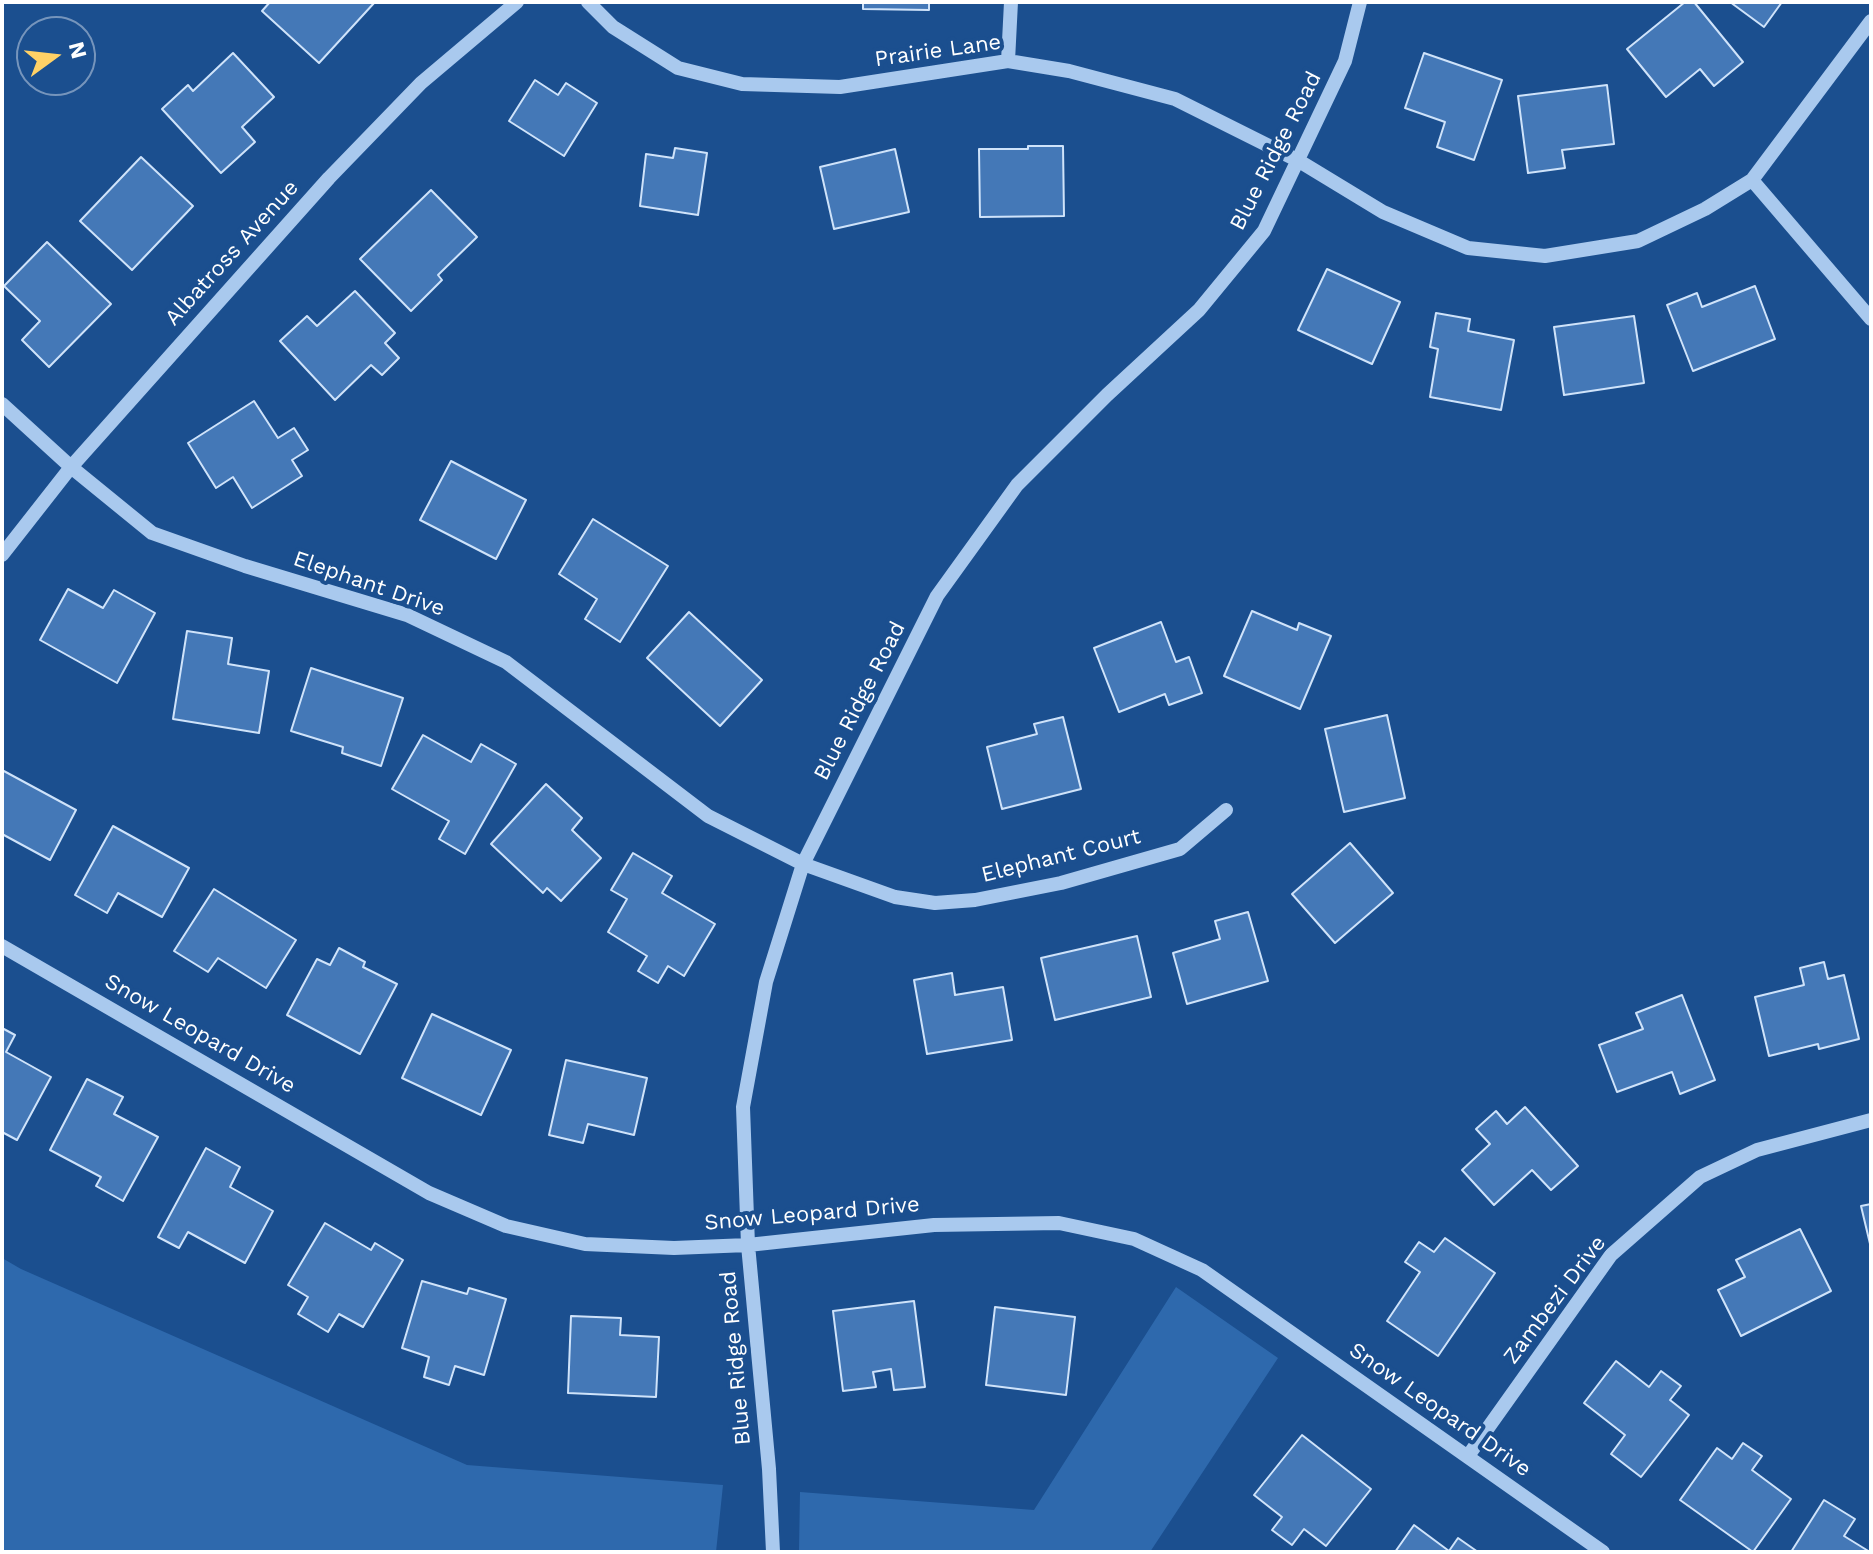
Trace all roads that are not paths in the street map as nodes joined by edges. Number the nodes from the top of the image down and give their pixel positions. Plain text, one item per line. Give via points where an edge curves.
1 (517, 2) edge
2 (588, 2) edge
3 (1011, 2) edge
4 (1360, 2) edge
5 (1871, 21) edge
6 (1008, 61) junction
7 (1299, 161) junction
8 (1752, 180) junction
9 (1871, 319) edge
10 (2, 404) edge
11 (71, 467) junction
12 (2, 555) edge
13 (1226, 810) dead end
14 (803, 864) junction
15 (2, 946) edge
16 (1871, 1120) edge
17 (748, 1245) junction
18 (1468, 1456) junction
19 (773, 1552) edge
20 (1603, 1552) edge

1 - 11 street, Albatross Avenue via 421,83 329,178
2 - 6 street, Prairie Lane via 613,27 678,68 742,84 840,87
3 - 6 street
4 - 7 street, Blue Ridge Road via 1345,61
5 - 8 street
6 - 7 street, Prairie Lane via 1175,99
7 - 8 street, Prairie Lane via 1383,212 1468,248 1545,256 1638,241
7 - 14 street, Blue Ridge Road via 1264,231 1199,310 1017,485 937,596
8 - 9 street
10 - 11 street, Elephant Drive
11 - 12 street, Albatross Avenue
11 - 14 street, Elephant Drive via 152,533 407,615 506,662 708,816
13 - 14 street, Elephant Court via 1180,849 1061,883 975,900 935,903 895,897
14 - 17 street, Blue Ridge Road via 766,982 743,1107
15 - 17 street, Snow Leopard Drive via 429,1193 506,1226 585,1244
16 - 18 street, Zambezi Drive via 1757,1150 1700,1177 1611,1255
17 - 18 street, Snow Leopard Drive via 934,1225 1059,1223 1134,1239 1202,1270
17 - 19 street, Blue Ridge Road
18 - 20 street, Snow Leopard Drive

